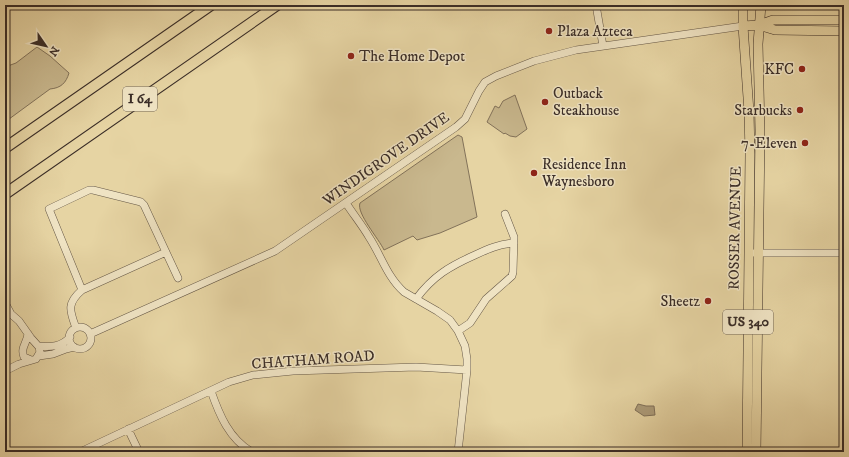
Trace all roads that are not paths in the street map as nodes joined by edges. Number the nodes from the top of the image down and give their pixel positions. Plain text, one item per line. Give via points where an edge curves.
1 (211, 5) edge
2 (277, 5) edge
3 (596, 5) edge
4 (743, 5) edge
5 (761, 5) edge
6 (844, 20) edge
7 (760, 25) junction
8 (743, 26) junction
9 (844, 31) edge
10 (603, 46) junction
11 (5, 148) edge
12 (5, 194) edge
13 (346, 203) junction
14 (505, 214) dead end
15 (514, 243) junction
16 (166, 252) junction
17 (748, 253) junction
18 (758, 253) junction
19 (844, 253) edge
20 (178, 278) dead end
21 (82, 290) junction
22 (416, 299) junction
23 (5, 303) edge
24 (76, 328) junction
25 (458, 331) junction
26 (28, 334) junction
27 (90, 334) junction
28 (70, 336) junction
29 (26, 344) junction
30 (37, 344) junction
31 (74, 347) junction
32 (23, 355) junction
33 (39, 356) junction
34 (31, 360) junction
35 (19, 364) junction
36 (467, 370) junction
37 (5, 371) edge
38 (211, 391) junction
39 (128, 429) junction
40 (80, 452) edge
41 (139, 452) edge
42 (252, 452) edge
43 (458, 452) edge
44 (747, 452) edge
45 (756, 452) edge

1 - 11 highway, I 64
2 - 12 highway, I 64
3 - 10 street
4 - 8 main road, ROSSER AVENUE / US 340
5 - 7 main road, ROSSER AVENUE / US 340
6 - 7 main road via 773,20
7 - 8 main road
7 - 9 main road via 775,30
7 - 18 main road, ROSSER AVENUE / US 340
8 - 10 street, WINDIGROVE DRIVE
8 - 17 main road, ROSSER AVENUE / US 340 via 749,119
10 - 13 street, WINDIGROVE DRIVE via 548,56 489,79 461,123
13 - 22 street via 370,237 394,282
13 - 27 street, WINDIGROVE DRIVE via 275,252
14 - 15 street via 513,232
15 - 22 street via 497,246 451,266 434,278
15 - 25 street via 512,276 486,299 470,323
16 - 20 street
16 - 21 street
16 - 21 street via 141,202 93,190 85,192 49,209
17 - 18 street
17 - 44 main road, ROSSER AVENUE / US 340
18 - 19 street
18 - 45 main road, ROSSER AVENUE / US 340
21 - 24 street via 70,305
22 - 25 street via 444,316
23 - 26 street
24 - 27 street via 84,328
24 - 28 street
25 - 36 street via 465,346
26 - 29 street
26 - 30 street
27 - 31 street via 91,341 87,346 81,349
28 - 30 street via 60,344
28 - 31 street via 70,342
29 - 30 street
29 - 32 street via 22,350
30 - 33 street via 40,349
31 - 33 street
32 - 34 street
32 - 35 street
33 - 34 street
34 - 35 street
35 - 37 street
36 - 38 street, CHATHAM ROAD via 416,366 263,373 239,379
36 - 43 street
38 - 39 street, CHATHAM ROAD
38 - 42 street via 230,432 240,444
39 - 40 street, CHATHAM ROAD
39 - 41 street

